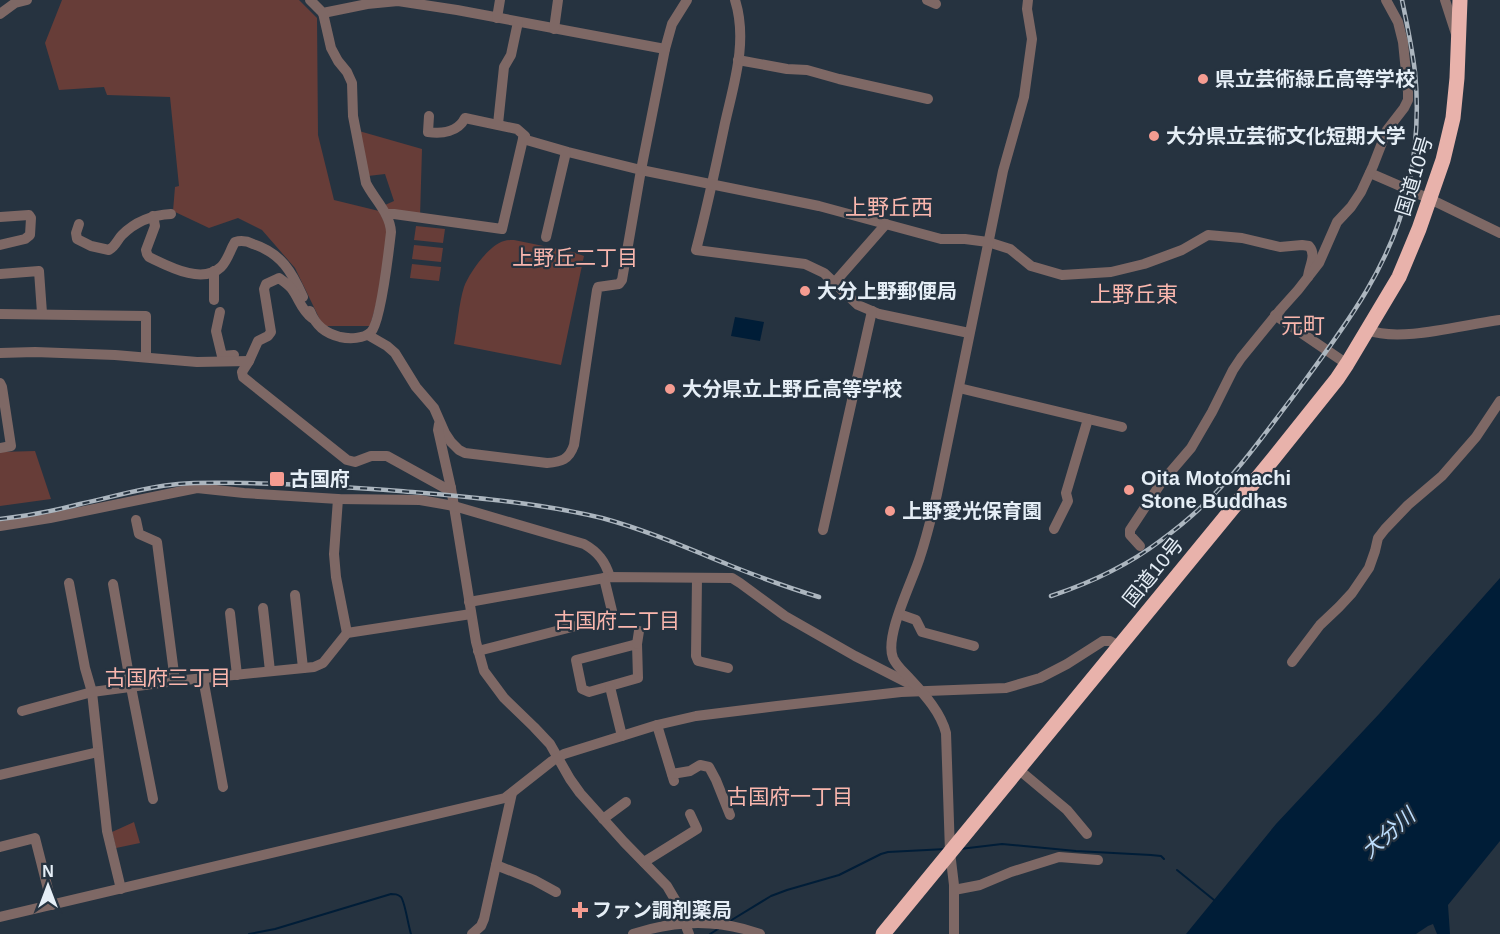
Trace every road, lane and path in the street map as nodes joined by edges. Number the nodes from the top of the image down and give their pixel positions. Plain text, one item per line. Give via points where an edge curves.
1 (27, 0) edge
2 (310, 0) edge
3 (500, 0) edge
4 (558, 0) edge
5 (687, 0) edge
6 (735, 0) edge
7 (1028, 0) edge
8 (1386, 0) edge
9 (1445, 0) edge
10 (1459, 0) edge
11 (456, 5) edge
12 (0, 14) edge
13 (323, 14) junction
14 (497, 18) junction
15 (518, 22) junction
16 (554, 29) junction
17 (1458, 40) junction
18 (665, 49) junction
19 (738, 60) junction
20 (928, 99) dead end
21 (429, 116) dead end
22 (498, 124) junction
23 (523, 139) junction
24 (566, 152) junction
25 (641, 170) junction
26 (1370, 173) junction
27 (712, 183) junction
28 (1430, 199) junction
29 (171, 214) dead end
30 (386, 214) junction
31 (153, 216) junction
32 (0, 217) edge
33 (79, 224) dead end
34 (886, 224) junction
35 (1500, 233) edge
36 (546, 237) dead end
37 (988, 242) junction
38 (0, 245) edge
39 (214, 272) junction
40 (0, 274) edge
41 (1308, 277) junction
42 (835, 282) junction
43 (214, 300) dead end
44 (872, 311) junction
45 (220, 312) dead end
46 (42, 313) junction
47 (0, 314) edge
48 (1275, 315) junction
49 (312, 318) junction
50 (1500, 320) edge
51 (1368, 330) junction
52 (969, 333) junction
53 (368, 335) junction
54 (0, 353) edge
55 (146, 357) junction
56 (251, 358) junction
57 (1347, 364) junction
58 (0, 383) edge
59 (959, 388) junction
60 (1500, 401) edge
61 (1088, 419) junction
62 (440, 421) junction
63 (1122, 427) dead end
64 (0, 448) edge
65 (451, 488) junction
66 (338, 499) junction
67 (454, 506) junction
68 (136, 520) dead end
69 (0, 526) edge
70 (1054, 529) dead end
71 (823, 530) dead end
72 (1140, 546) dead end
73 (607, 577) junction
74 (697, 578) junction
75 (69, 583) dead end
76 (113, 584) dead end
77 (295, 595) dead end
78 (469, 602) junction
79 (263, 608) dead end
80 (230, 613) dead end
81 (471, 614) junction
82 (899, 615) junction
83 (639, 631) dead end
84 (347, 633) junction
85 (637, 644) junction
86 (974, 646) dead end
87 (1119, 646) junction
88 (478, 651) junction
89 (1292, 662) dead end
90 (303, 668) junction
91 (728, 668) dead end
92 (270, 671) junction
93 (237, 675) junction
94 (203, 678) junction
95 (175, 681) junction
96 (131, 687) junction
97 (610, 687) junction
98 (92, 692) junction
99 (921, 692) junction
100 (22, 711) dead end
101 (657, 725) junction
102 (622, 736) junction
103 (98, 752) junction
104 (558, 757) junction
105 (1018, 770) junction
106 (0, 775) edge
107 (223, 787) dead end
108 (512, 793) junction
109 (153, 799) dead end
110 (626, 802) dead end
111 (690, 814) dead end
112 (730, 815) dead end
113 (603, 819) junction
114 (1087, 834) dead end
115 (0, 847) edge
116 (952, 848) junction
117 (1098, 860) dead end
118 (644, 862) junction
119 (496, 865) junction
120 (121, 890) junction
121 (954, 890) junction
122 (556, 892) dead end
123 (52, 905) junction
124 (0, 917) edge
125 (685, 923) junction
126 (472, 934) edge
127 (633, 934) edge
128 (689, 934) edge
129 (760, 934) edge
130 (883, 934) edge
131 (954, 934) edge

1 - 12 street
2 - 13 street
3 - 14 street
4 - 16 street
5 - 18 street via 672,24
6 - 19 street via 741,25
7 - 37 street via 1032,39 1024,97
8 - 26 street via 1401,33 1408,100 1387,130
9 - 17 street
10 - 17 highway, 国道10号
11 - 13 street via 388,1
11 - 14 street
13 - 30 street via 332,48 352,84 353,116 366,183
14 - 15 street
15 - 16 street
15 - 22 street via 511,55 504,67
16 - 18 street
17 - 28 highway, 国道10号 via 1453,118
18 - 25 street
19 - 20 street via 807,70
19 - 27 street
21 - 22 street via 428,132 442,134 461,125 465,118
22 - 23 street via 517,129 525,136
23 - 24 street
23 - 30 street via 502,229
24 - 25 street
24 - 36 street
25 - 27 street
25 - 62 street via 621,282 597,290 570,455 547,463 465,453 454,446
26 - 28 street
26 - 41 street via 1357,199 1337,222 1319,263
27 - 34 street
27 - 42 street via 696,250 805,264
28 - 35 street
28 - 51 highway, 国道10号 via 1399,276
29 - 31 street
30 - 53 street via 391,232 384,283 375,325
31 - 33 street via 123,234 109,250 77,239
31 - 39 street via 155,226 146,250 148,256 186,273
32 - 38 street via 31,218 30,235
34 - 37 street via 940,239
34 - 42 street
37 - 41 street via 1010,249 1031,266 1062,275 1111,272 1144,264 1208,235 1242,238 1280,247 1311,247
37 - 52 street
39 - 43 street
39 - 49 street via 235,242 259,246 277,256 293,275
40 - 46 street via 39,271
41 - 48 street
42 - 44 street via 852,301
44 - 52 street
44 - 71 street
45 - 56 street via 216,331 222,356
46 - 47 street
46 - 55 street via 146,316
48 - 57 street
48 - 72 street via 1236,365 1191,448 1161,483 1130,530
49 - 53 street via 319,328 339,337
49 - 56 street via 286,283 279,278 268,283 264,289 272,332 258,341
50 - 51 street via 1413,334 1378,334
51 - 57 highway, 国道10号
52 - 59 street
53 - 62 street via 395,353
54 - 55 street
55 - 56 street via 197,362
56 - 65 street via 243,377 347,460 387,456
57 - 87 highway, 国道10号
58 - 64 street via 11,446
59 - 61 street
59 - 82 street via 924,545
60 - 89 street via 1476,437 1442,476 1385,529 1358,584
61 - 63 street
61 - 70 street via 1066,493 1068,501
62 - 65 street via 438,430
65 - 67 street
66 - 67 street via 420,500
66 - 69 street via 197,488
66 - 84 street via 333,554
67 - 73 street via 584,544 606,564
67 - 78 street
68 - 95 street via 139,534 157,542
73 - 74 street
73 - 78 street
73 - 88 street via 611,616
74 - 91 street via 696,656 699,661
74 - 99 street via 737,580 784,616
75 - 98 street
76 - 96 street
77 - 90 street
78 - 81 street
79 - 92 street
80 - 93 street
81 - 84 street
81 - 88 street
82 - 86 street via 915,620 922,632
82 - 99 street via 891,652
83 - 85 street
84 - 90 street via 323,663
85 - 97 street via 638,678
85 - 97 street via 576,660 582,689 589,692
87 - 99 street via 1103,641 1045,675 1006,688
87 - 105 highway, 国道10号
88 - 104 street via 488,678
90 - 92 street
92 - 93 street
93 - 94 street
94 - 95 street
94 - 107 street
95 - 96 street
96 - 98 street
96 - 109 street
97 - 102 street
98 - 100 street
98 - 103 street
99 - 101 street via 741,710
99 - 116 street via 937,712 946,733
101 - 102 street
101 - 112 street via 673,778 700,765 709,767
102 - 104 street
103 - 106 street
103 - 120 street via 107,831
104 - 108 street
104 - 113 street via 575,787
105 - 114 street via 1067,810
105 - 116 highway, 国道10号
108 - 119 street
108 - 120 street via 505,798
110 - 113 street
111 - 118 street via 697,829
113 - 118 street
115 - 123 street via 35,838
116 - 121 street
116 - 130 highway, 国道10号
117 - 121 street via 1059,857 980,885
118 - 125 street via 670,891
119 - 122 street
119 - 126 street via 483,923
120 - 123 street
121 - 131 street
123 - 124 street
125 - 127 street
125 - 128 street
125 - 129 street via 726,925

